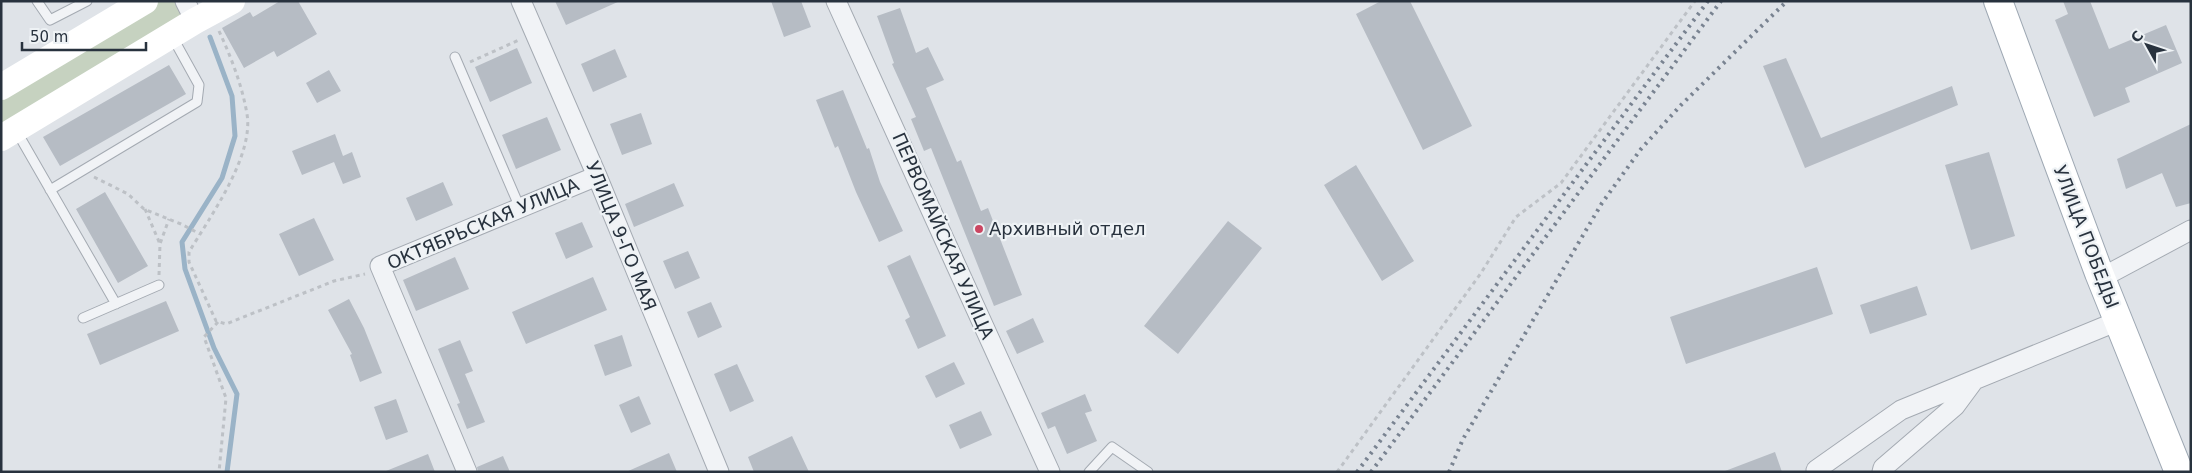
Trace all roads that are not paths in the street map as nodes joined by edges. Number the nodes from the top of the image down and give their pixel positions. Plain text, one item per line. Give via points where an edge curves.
1 (37, 1) edge
2 (87, 1) edge
3 (145, 1) edge
4 (521, 1) edge
5 (836, 1) edge
6 (1998, 1) edge
7 (206, 9) edge
8 (172, 36) junction
9 (456, 57) dead end
10 (3, 81) edge
11 (9, 134) edge
12 (597, 176) junction
13 (50, 190) junction
14 (520, 209) junction
15 (2191, 230) edge
16 (2101, 278) junction
17 (159, 285) road end
18 (116, 304) junction
19 (83, 318) dead end
20 (2118, 321) junction
21 (1973, 382) junction
22 (1816, 470) dead end
23 (467, 472) edge
24 (719, 472) edge
25 (1050, 472) edge
26 (1089, 472) edge
27 (1148, 472) edge
28 (1882, 472) edge
29 (2179, 472) edge

1 - 2 lane via 50,20
3 - 10 main road
4 - 12 street, УЛИЦА 9-ГО МАЯ
5 - 25 street, ПЕРВОМАЙСКАЯ УЛИЦА
6 - 16 main road, УЛИЦА ПОБЕДЫ
7 - 8 main road
8 - 11 main road
8 - 13 lane via 198,85 197,102
9 - 14 lane
11 - 13 lane
12 - 14 street, ОКТЯБРЬСКАЯ УЛИЦА
12 - 24 street, УЛИЦА 9-ГО МАЯ
13 - 18 lane
14 - 23 street, ОКТЯБРЬСКАЯ УЛИЦА via 380,266
15 - 16 street
16 - 20 main road, УЛИЦА ПОБЕДЫ
17 - 18 lane
18 - 19 lane
20 - 21 street
20 - 29 main road, УЛИЦА ПОБЕДЫ
21 - 22 street via 1901,410
21 - 28 street via 1955,406
26 - 27 lane via 1112,446

